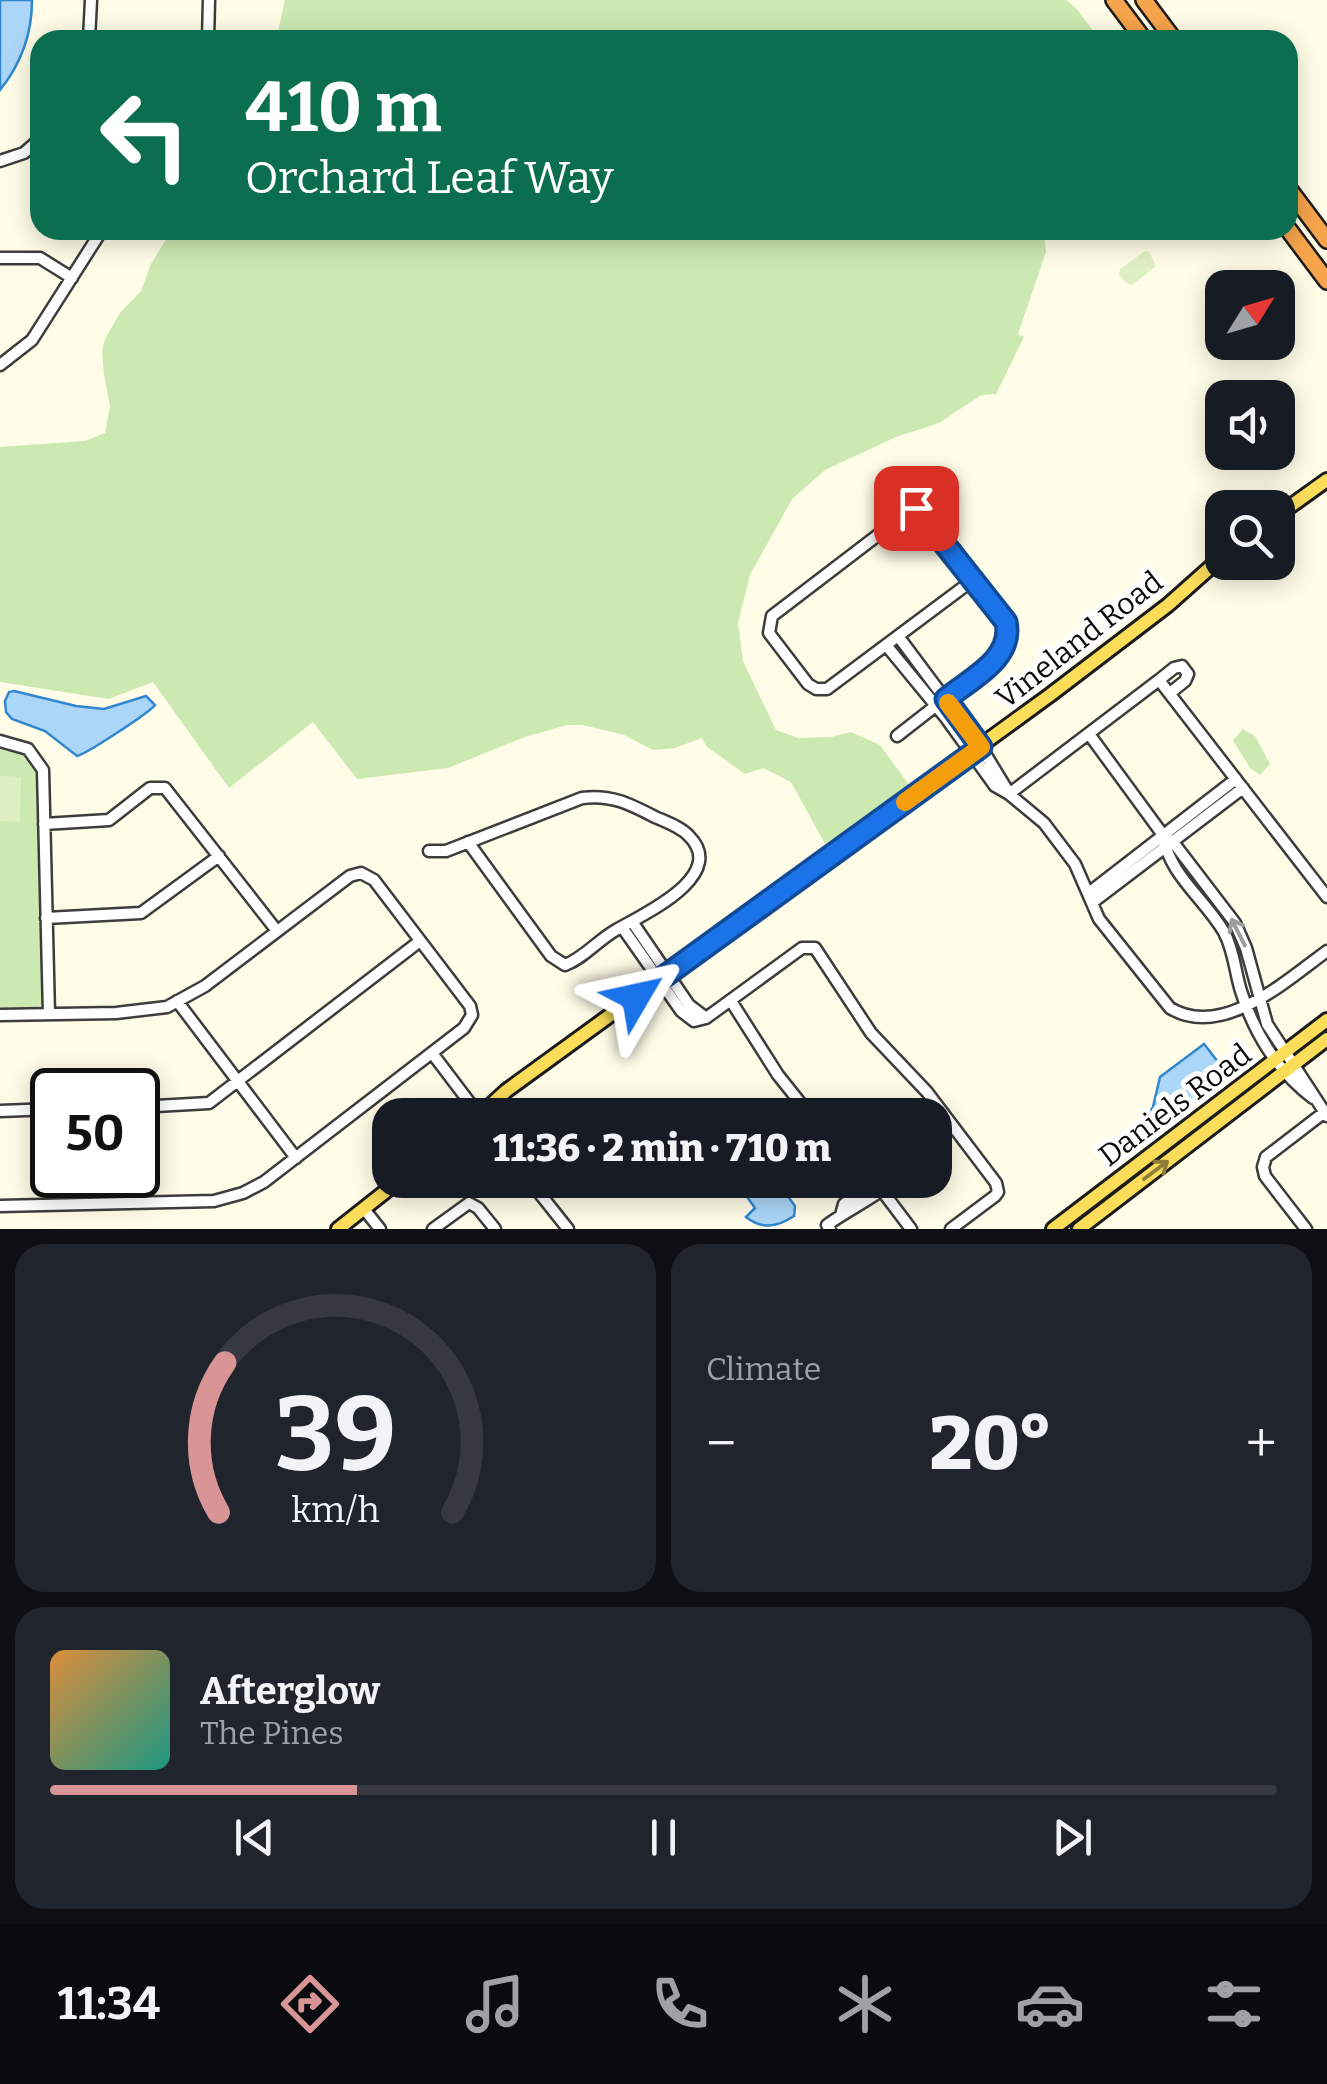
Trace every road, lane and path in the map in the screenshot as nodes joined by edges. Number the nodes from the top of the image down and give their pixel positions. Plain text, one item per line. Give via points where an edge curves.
1 (92, 0) edge
2 (209, 0) edge
3 (1114, 0) edge
4 (1144, 0) edge
5 (90, 30) edge
6 (208, 30) edge
7 (1136, 30) edge
8 (1166, 30) edge
9 (30, 148) edge
10 (0, 162) edge
11 (1298, 201) edge
12 (96, 240) edge
13 (1296, 240) edge
14 (1327, 240) edge
15 (0, 258) edge
16 (72, 278) junction
17 (1327, 281) edge
18 (0, 364) edge
19 (1327, 480) edge
20 (1295, 503) edge
21 (1205, 572) edge
22 (974, 580) junction
23 (898, 636) junction
24 (886, 644) junction
25 (1160, 680) junction
26 (1170, 693) junction
27 (946, 699) junction
28 (935, 706) junction
29 (954, 720) junction
30 (1089, 734) junction
31 (897, 736) dead end
32 (0, 742) edge
33 (976, 750) junction
34 (1240, 784) junction
35 (1009, 794) junction
36 (44, 824) junction
37 (468, 842) junction
38 (1167, 842) junction
39 (429, 851) dead end
40 (220, 856) junction
41 (1091, 897) junction
42 (1327, 897) edge
43 (46, 918) junction
44 (628, 925) junction
45 (277, 932) junction
46 (420, 941) junction
47 (1327, 951) edge
48 (664, 976) junction
49 (177, 1001) junction
50 (731, 1001) junction
51 (1259, 1001) junction
52 (1247, 1007) junction
53 (48, 1014) junction
54 (0, 1015) edge
55 (1327, 1020) edge
56 (1262, 1027) junction
57 (1327, 1039) edge
58 (432, 1053) junction
59 (1284, 1062) junction
60 (238, 1081) junction
61 (466, 1098) edge
62 (498, 1098) edge
63 (796, 1098) edge
64 (160, 1106) edge
65 (30, 1109) edge
66 (0, 1110) edge
67 (1326, 1113) edge
68 (296, 1158) junction
69 (378, 1198) edge
70 (543, 1198) edge
71 (864, 1198) edge
72 (888, 1198) edge
73 (0, 1206) edge
74 (364, 1209) junction
75 (835, 1224) edge
76 (338, 1229) edge
77 (380, 1229) edge
78 (434, 1229) edge
79 (495, 1229) edge
80 (568, 1229) edge
81 (912, 1229) edge
82 (951, 1229) edge
83 (1053, 1229) edge
84 (1079, 1229) edge
85 (1306, 1229) edge

1 - 5 street
2 - 6 street
3 - 7 highway
4 - 8 highway
9 - 10 street
11 - 14 highway
12 - 16 street
13 - 17 highway
15 - 16 street via 40,258
16 - 18 street via 32,340
19 - 20 main road
21 - 33 main road, Vineland Road
22 - 23 street
22 - 24 street via 916,508 768,623 816,689 827,689
22 - 27 street via 1008,633 1001,655
23 - 24 street
23 - 27 street
24 - 28 street
25 - 26 street
25 - 26 street via 1178,666 1188,674
25 - 30 street
26 - 34 street
27 - 28 street
27 - 29 street
28 - 29 street
28 - 31 street
29 - 33 street
30 - 35 street
30 - 38 street
32 - 36 street via 28,748 38,758
33 - 35 street
33 - 48 main road, Vineland Road
34 - 38 street
34 - 42 street
35 - 41 street via 1044,824
36 - 40 street via 108,820 158,786 173,794
36 - 43 street
37 - 39 street
37 - 44 street via 557,962 572,962
37 - 44 street via 597,796 624,801 689,835 699,866 689,883
38 - 41 street
51 -> 38 street via 1242,936
38 - 52 street via 1171,863 1224,932
40 - 43 street via 141,913
40 - 45 street
41 - 52 street via 1099,919 1170,1008 1200,1018
43 - 53 street
44 - 48 street
45 - 46 street via 361,873 374,880
45 - 49 street
46 - 58 street via 472,1015
46 - 60 street
47 - 51 street
48 - 50 street via 694,1020
48 - 62 main road, Vineland Road
49 - 53 street via 135,1012
49 - 60 street
50 - 63 street
50 - 82 street via 802,948 815,948 871,1034 927,1092 996,1183 995,1196
51 - 52 street
51 - 56 street
52 - 56 street
53 - 54 street
55 - 59 main road, Daniels Road
56 - 59 street
57 - 59 main road, Daniels Road
58 - 61 street
58 - 68 street
59 - 67 street
59 - 83 main road, Daniels Road
84 -> 59 main road, Daniels Road
60 - 64 street via 209,1103
60 - 68 street
65 - 66 street
67 - 85 street via 1266,1157 1263,1167
68 - 73 street via 253,1188 214,1202
69 - 74 main road
70 - 80 street
71 - 75 street
72 - 81 street
74 - 76 main road
74 - 77 street
78 - 79 street via 468,1202

